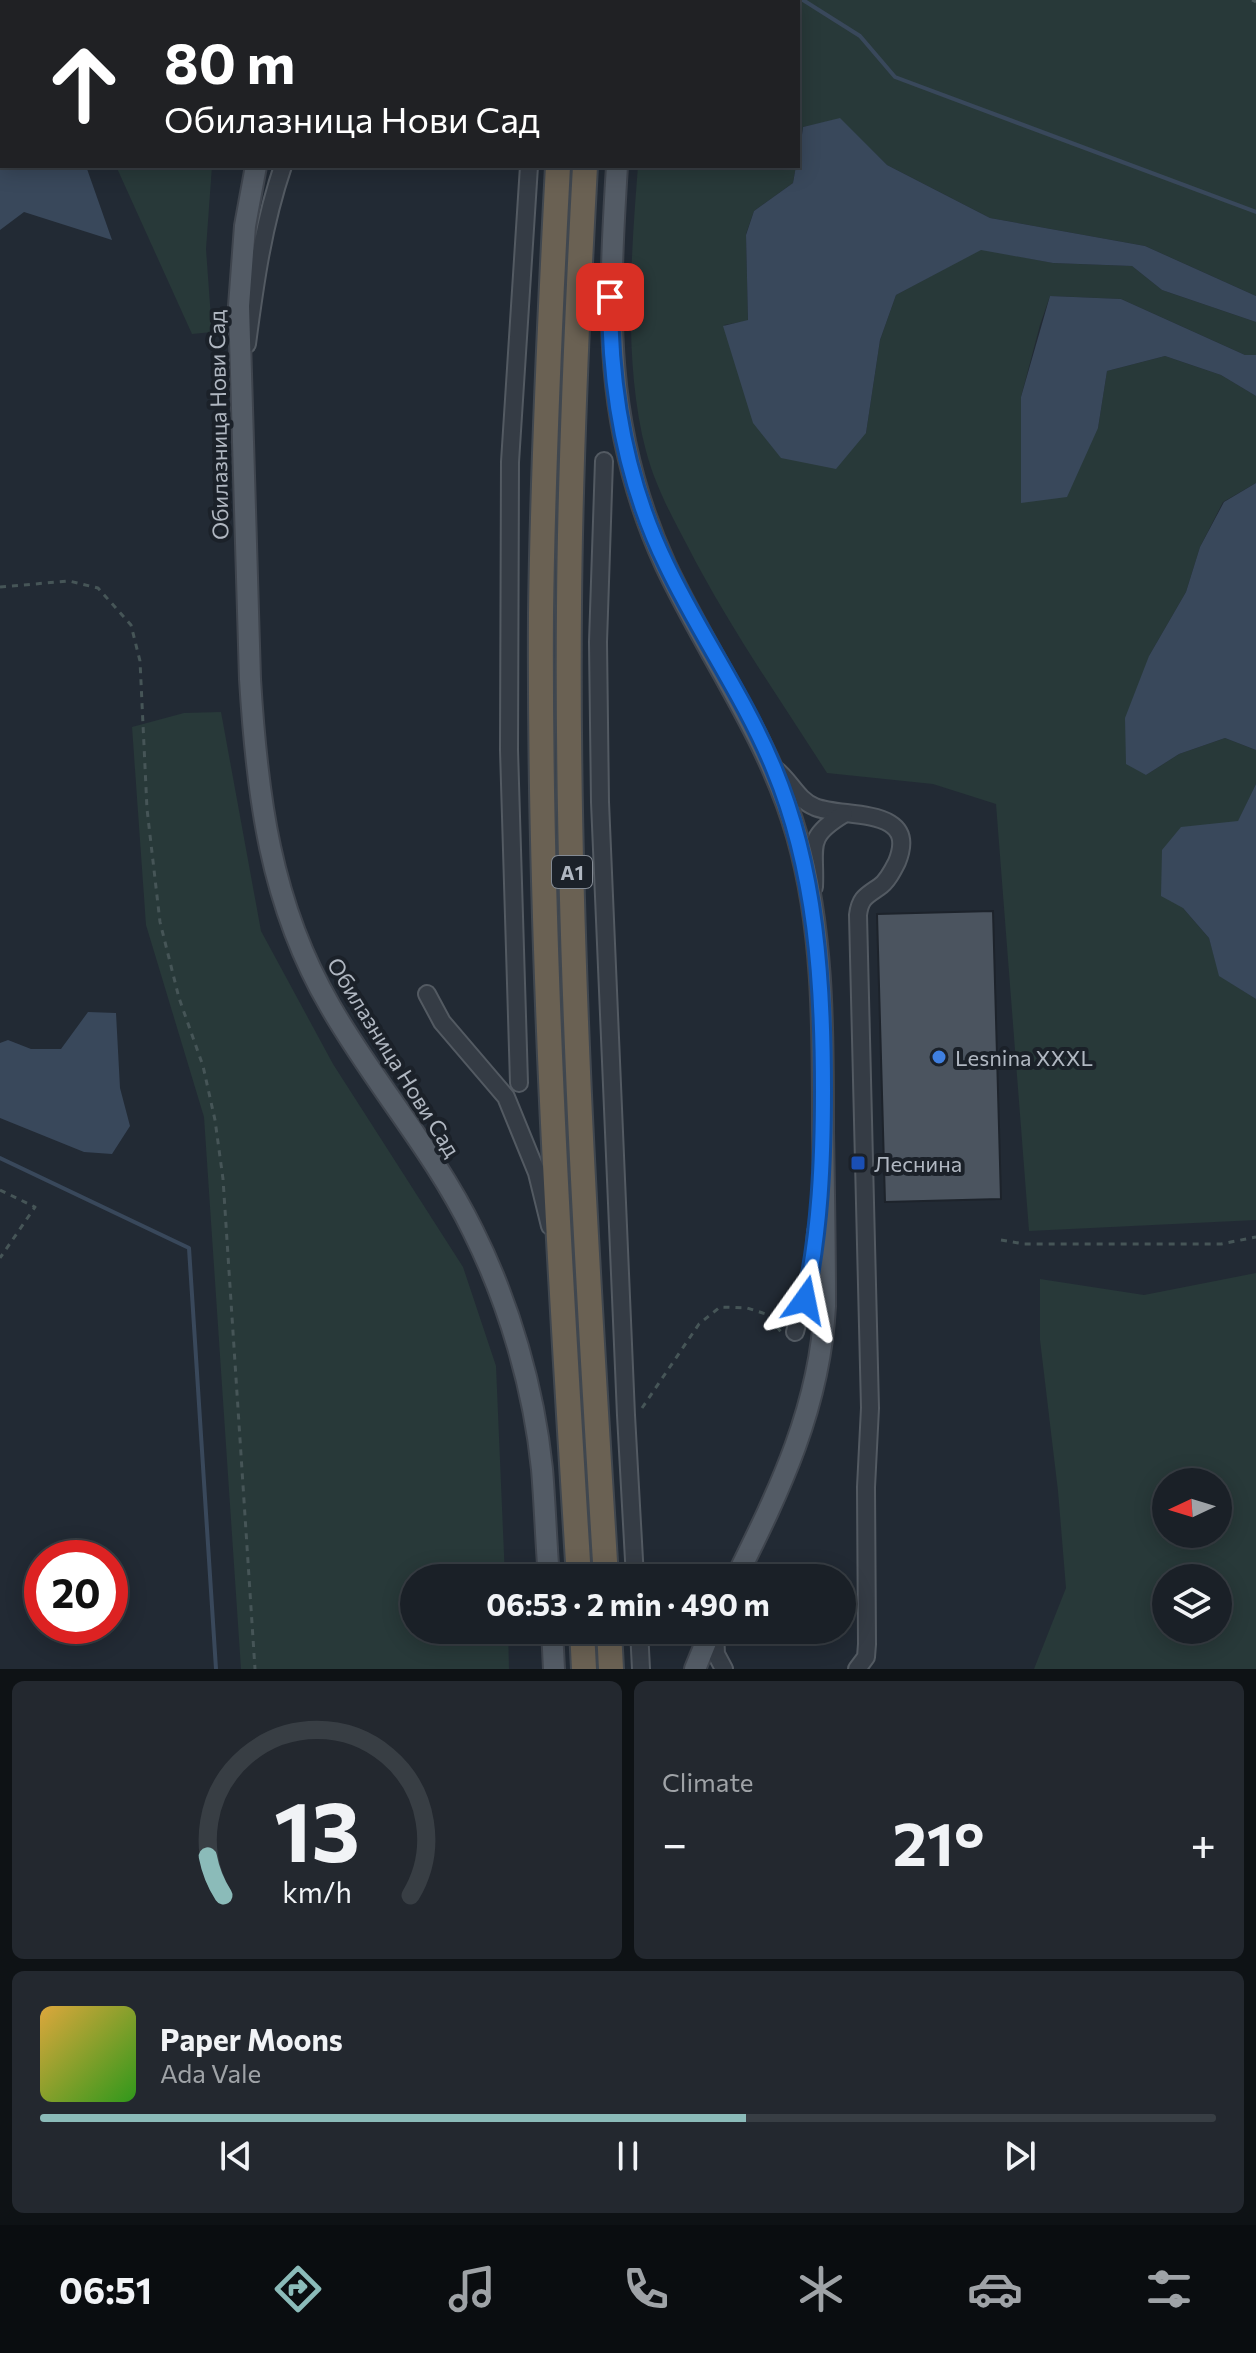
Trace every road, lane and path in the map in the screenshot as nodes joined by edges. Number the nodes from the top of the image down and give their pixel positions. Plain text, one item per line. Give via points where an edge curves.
1 (256, 168) edge
2 (282, 168) edge
3 (529, 168) edge
4 (558, 168) edge
5 (585, 168) edge
6 (617, 168) edge
7 (241, 386) junction
8 (604, 461) dead end
9 (0, 587) edge
10 (773, 768) junction
11 (844, 814) junction
12 (810, 898) junction
13 (427, 994) dead end
14 (519, 1083) dead end
15 (824, 1138) junction
16 (0, 1190) edge
17 (1256, 1237) edge
18 (1001, 1240) dead end
19 (0, 1258) edge
20 (561, 1273) junction
21 (795, 1332) joint
22 (626, 1415) junction
23 (548, 1564) edge
24 (578, 1564) edge
25 (605, 1564) edge
26 (634, 1564) edge
27 (742, 1564) edge
28 (553, 1644) edge
29 (583, 1644) edge
30 (610, 1644) edge
31 (640, 1644) edge
32 (707, 1644) edge
33 (715, 1644) edge
34 (255, 1669) edge
35 (554, 1669) edge
36 (584, 1669) edge
37 (611, 1669) edge
38 (641, 1669) edge
39 (695, 1669) edge
40 (724, 1669) edge
41 (857, 1669) edge

1 - 7 main road, Обилазница Нови Сад via 241,258
2 - 7 lane via 259,250
3 - 14 lane via 510,509 511,861
4 - 20 highway, A1 via 541,615 549,1032
5 - 25 highway, A1 via 571,455 569,736 576,1033
6 - 10 main road via 612,348 632,480 666,565
7 - 23 main road, Обилазница Нови Сад via 250,679 270,855 315,979 473,1229 490,1269 536,1427
8 - 22 lane via 600,787
9 - 34 path via 69,581 98,588 131,625 140,661 147,809 160,922 203,1066 223,1179
10 - 11 lane via 808,803
10 - 12 main road via 798,838
11 - 12 lane via 816,838
11 - 41 lane via 882,818 896,830 900,846 890,875 863,897 858,915 870,1408 867,1644
12 - 15 main road via 823,1021
13 - 20 lane via 442,1022 506,1097 537,1173
15 - 21 lane via 814,1259
15 - 27 main road via 825,1306 816,1383 802,1431
16 - 19 path via 35,1207
17 - 18 path via 1221,1244
20 - 24 highway, A1
21 - 22 path via 788,1337 766,1314 720,1307 699,1324 642,1409
22 - 26 lane
28 - 35 main road
29 - 36 highway
30 - 37 highway
31 - 38 lane
32 - 39 main road
33 - 40 lane

